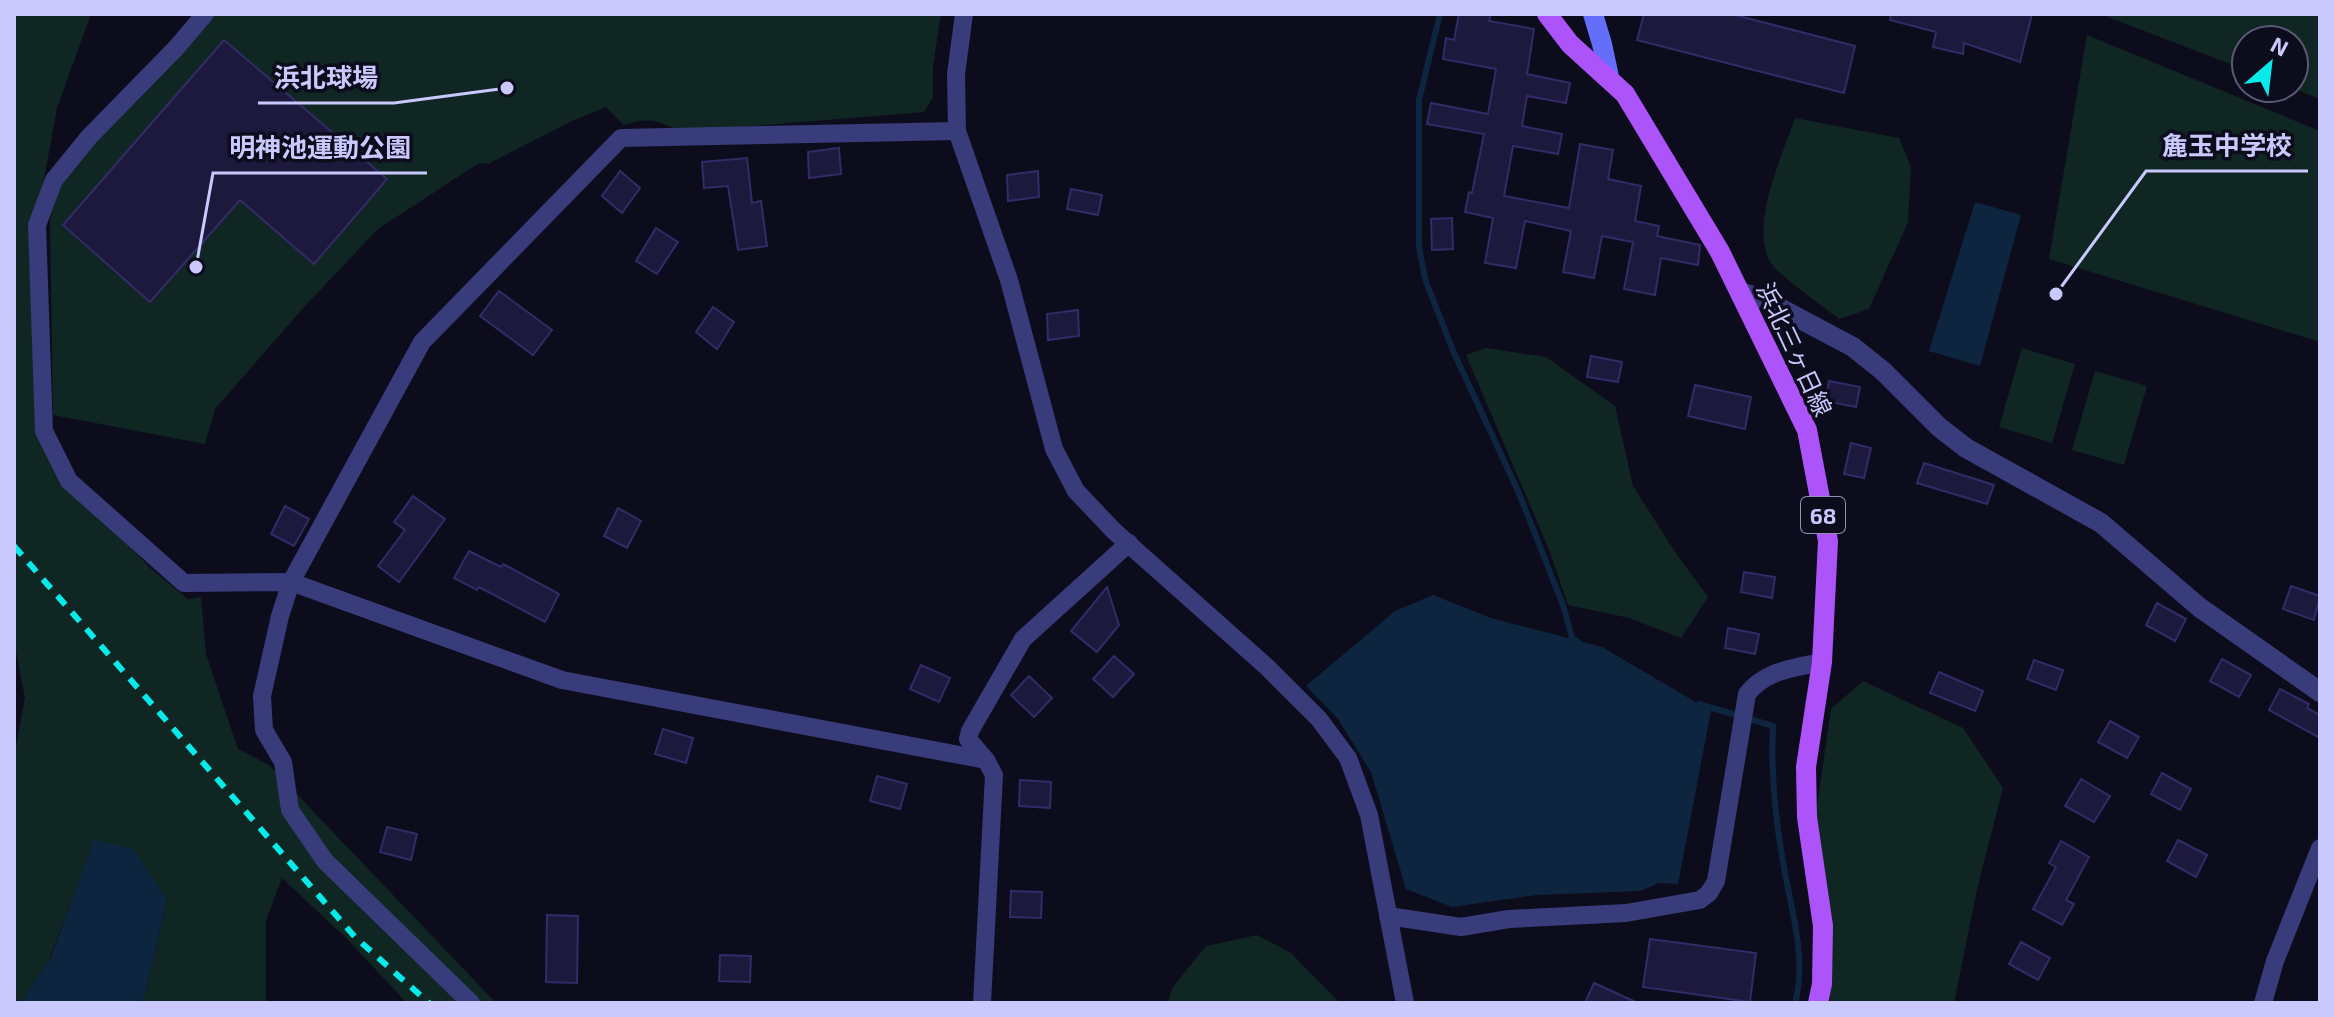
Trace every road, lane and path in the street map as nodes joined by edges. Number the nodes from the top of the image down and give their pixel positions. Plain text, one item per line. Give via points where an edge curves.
1 (205, 14) edge
2 (964, 14) edge
3 (1547, 14) edge
4 (1593, 14) edge
5 (1609, 77) junction
6 (957, 131) junction
7 (1740, 292) junction
8 (1129, 543) junction
9 (291, 582) junction
10 (1822, 662) junction
11 (2320, 692) edge
12 (986, 760) junction
13 (2320, 848) edge
14 (1388, 916) junction
15 (471, 1003) edge
16 (982, 1003) edge
17 (1405, 1003) edge
18 (1818, 1003) edge
19 (2263, 1003) edge

1 - 9 street via 54,180 37,225 44,431 69,481 184,583
2 - 6 street via 956,74
3 - 5 main road, 浜北三ヶ日線 / 68 via 1570,44
4 - 5 main road
5 - 7 main road, 浜北三ヶ日線 / 68 via 1625,94
6 - 8 street via 1009,280 1054,449 1076,491
6 - 9 street via 621,138 422,342
7 - 10 main road, 浜北三ヶ日線 / 68 via 1807,430 1828,541
7 - 11 street via 1853,347 1966,448 2101,523 2199,607
8 - 12 street via 1023,639 970,731 968,739
8 - 14 street via 1289,689 1348,758 1369,815
9 - 12 street via 562,680
9 - 15 street via 262,696 264,730 283,762 290,810 325,861
10 - 14 street via 1778,671 1747,694 1716,881 1700,900 1626,913 1461,927
10 - 18 main road, 浜北三ヶ日線 / 68 via 1806,767 1807,817 1823,926
12 - 16 street via 994,775
13 - 19 street
14 - 17 street

